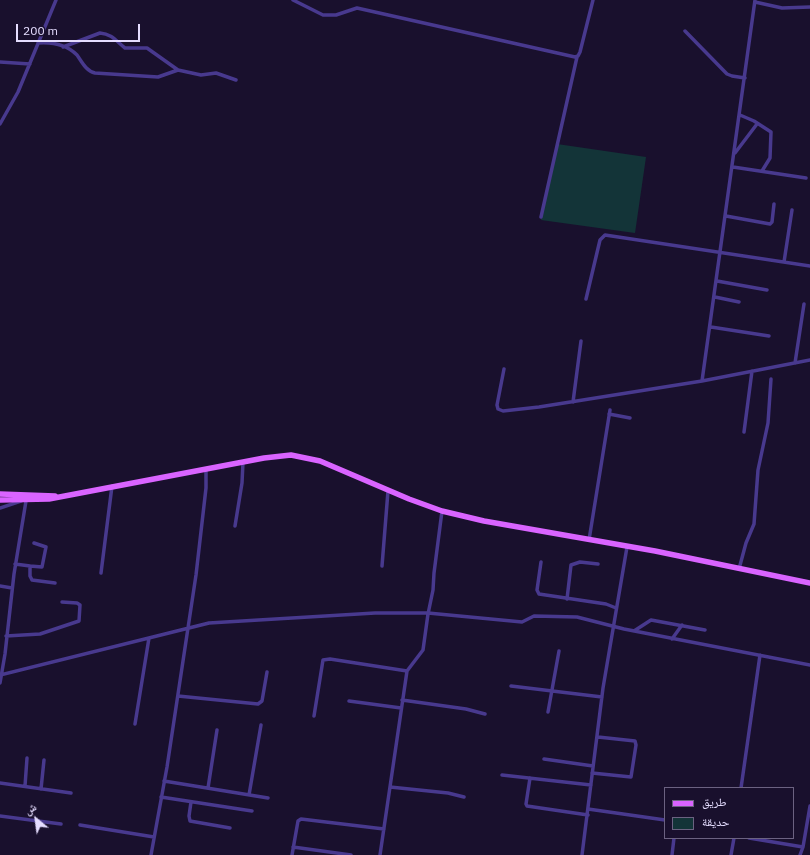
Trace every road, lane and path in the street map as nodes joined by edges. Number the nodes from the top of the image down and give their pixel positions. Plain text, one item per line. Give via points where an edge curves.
1 (56, 0) edge
2 (294, 0) edge
3 (593, 0) edge
4 (755, 1) edge
5 (810, 7) edge
6 (686, 31) dead end
7 (38, 43) junction
8 (63, 46) junction
9 (577, 57) junction
10 (0, 62) edge
11 (30, 64) junction
12 (178, 70) junction
13 (745, 78) junction
14 (236, 80) dead end
15 (740, 115) junction
16 (0, 124) edge
17 (757, 124) junction
18 (734, 154) junction
19 (733, 166) junction
20 (762, 171) junction
21 (806, 178) dead end
22 (774, 204) dead end
23 (792, 210) dead end
24 (726, 216) junction
25 (540, 217) dead end
26 (720, 252) junction
27 (784, 262) junction
28 (810, 266) edge
29 (717, 282) junction
30 (767, 290) dead end
31 (715, 297) junction
32 (586, 299) dead end
33 (740, 302) dead end
34 (804, 304) dead end
35 (711, 327) junction
36 (769, 336) dead end
37 (581, 341) dead end
38 (810, 360) edge
39 (795, 363) junction
40 (504, 369) dead end
41 (752, 371) junction
42 (770, 379) dead end
43 (702, 381) junction
44 (573, 402) junction
45 (630, 418) dead end
46 (744, 432) dead end
47 (243, 462) junction
48 (206, 468) junction
49 (112, 486) junction
50 (388, 490) junction
51 (0, 494) edge
52 (62, 496) junction
53 (0, 500) edge
54 (24, 501) junction
55 (0, 508) edge
56 (442, 511) junction
57 (235, 526) dead end
58 (589, 540) junction
59 (34, 543) dead end
60 (627, 547) junction
61 (541, 562) dead end
62 (15, 564) junction
63 (598, 564) dead end
64 (30, 566) junction
65 (382, 566) dead end
66 (739, 569) junction
67 (101, 573) dead end
68 (55, 583) dead end
69 (810, 583) edge
70 (0, 586) edge
71 (12, 588) junction
72 (567, 599) junction
73 (62, 602) dead end
74 (616, 608) junction
75 (428, 613) junction
76 (682, 625) junction
77 (613, 627) junction
78 (187, 629) junction
79 (705, 630) dead end
80 (634, 631) junction
81 (6, 636) junction
82 (149, 638) junction
83 (672, 639) junction
84 (559, 651) dead end
85 (760, 655) junction
86 (810, 665) edge
87 (407, 671) junction
88 (267, 672) dead end
89 (1, 674) edge
90 (0, 682) edge
91 (511, 686) dead end
92 (551, 691) junction
93 (178, 696) junction
94 (602, 697) junction
95 (402, 700) junction
96 (349, 701) dead end
97 (401, 708) junction
98 (548, 712) dead end
99 (485, 714) dead end
100 (314, 716) dead end
101 (135, 724) dead end
102 (261, 725) dead end
103 (217, 730) dead end
104 (598, 737) junction
105 (27, 758) dead end
106 (544, 759) dead end
107 (44, 760) dead end
108 (593, 766) junction
109 (592, 773) junction
110 (502, 775) dead end
111 (530, 778) junction
112 (164, 781) junction
113 (0, 783) edge
114 (25, 786) junction
115 (591, 786) junction
116 (390, 787) junction
117 (741, 787) edge
118 (208, 788) junction
119 (41, 789) junction
120 (71, 793) dead end
121 (249, 795) junction
122 (161, 797) junction
123 (464, 797) dead end
124 (268, 798) dead end
125 (191, 802) junction
126 (810, 806) edge
127 (588, 809) junction
128 (252, 811) dead end
129 (588, 815) junction
130 (0, 816) edge
131 (664, 820) edge
132 (61, 824) dead end
133 (80, 825) dead end
134 (230, 828) dead end
135 (384, 830) junction
136 (154, 837) junction
137 (674, 839) edge
138 (734, 839) edge
139 (756, 839) edge
140 (803, 846) junction
141 (293, 847) junction
142 (151, 855) edge
143 (292, 855) edge
144 (351, 855) edge
145 (380, 855) edge
146 (582, 855) edge
147 (672, 855) edge
148 (731, 855) edge
149 (800, 855) edge

1 - 7 street
2 - 9 street via 323,15 338,14 357,8
3 - 9 street
4 - 5 street via 782,8
4 - 13 street
6 - 13 street via 727,74
7 - 8 street via 49,42
7 - 11 street
8 - 12 street via 71,50 95,73 158,77
8 - 12 street via 106,33 125,48 147,48
9 - 25 street
10 - 11 street
11 - 16 street
12 - 14 street via 201,75 216,73
13 - 15 street
15 - 17 street
15 - 18 street
17 - 18 street
17 - 20 street via 771,134 770,158
18 - 19 street
19 - 20 street
19 - 24 street
20 - 21 street
22 - 24 street via 770,224
23 - 27 street
24 - 26 street
26 - 27 street
26 - 29 street
26 - 32 street via 603,236
27 - 28 street
29 - 30 street
29 - 31 street
31 - 33 street
31 - 35 street
34 - 39 street
35 - 36 street
35 - 43 street
37 - 44 street
38 - 39 street
39 - 41 street
40 - 44 street via 497,403 500,410
41 - 43 street
41 - 46 street
42 - 66 street via 768,423 758,470 754,524
43 - 44 street
45 - 58 street via 610,412
47 - 48 main road
47 - 50 main road via 280,456 309,458 344,470
47 - 57 street
48 - 49 main road
48 - 78 street via 203,524
49 - 52 main road
49 - 67 street
50 - 56 main road
50 - 65 street
51 - 52 main road
52 - 54 main road
53 - 54 main road
54 - 55 street
54 - 62 street
56 - 58 main road
56 - 75 street
58 - 60 main road
59 - 64 street via 46,547 43,566
60 - 66 main road
60 - 74 street
61 - 72 street via 538,594
62 - 64 street
62 - 71 street
63 - 72 street via 580,562 571,565
64 - 68 street via 32,580
66 - 69 main road
70 - 71 street
71 - 81 street
72 - 74 street
73 - 81 street via 80,605 79,621 40,634
74 - 77 street
75 - 77 street via 522,622 534,616 574,617
75 - 78 street via 375,612 296,617 209,623
75 - 87 street via 423,652
76 - 79 street
76 - 80 street via 651,620
76 - 83 street
77 - 80 street
77 - 94 street
78 - 82 street
78 - 93 street
80 - 83 street
81 - 89 street
82 - 89 street
82 - 101 street
83 - 85 street
84 - 92 street
85 - 86 street
85 - 117 street
87 - 95 street
87 - 100 street via 323,660
88 - 93 street via 262,700 258,704
89 - 90 street
91 - 92 street
92 - 94 street
92 - 98 street
93 - 112 street
94 - 104 street
95 - 97 street
95 - 99 street
96 - 97 street
97 - 116 street
102 - 121 street
103 - 118 street
104 - 108 street
104 - 109 street via 635,741 631,777
105 - 114 street
106 - 108 street
107 - 119 street
108 - 109 street
109 - 115 street
110 - 111 street
111 - 115 street
111 - 129 street via 527,806
112 - 118 street
112 - 122 street
113 - 114 street
114 - 119 street
115 - 127 street
116 - 123 street
116 - 135 street
118 - 121 street
119 - 120 street
121 - 124 street
122 - 125 street
122 - 136 street
125 - 128 street
125 - 134 street via 190,821
126 - 140 street
127 - 129 street
127 - 131 street
129 - 146 street
130 - 132 street
133 - 136 street
135 - 141 street via 301,819 298,821
135 - 145 street
136 - 142 street
137 - 147 street
138 - 148 street
139 - 140 street
140 - 149 street
141 - 143 street
141 - 144 street

